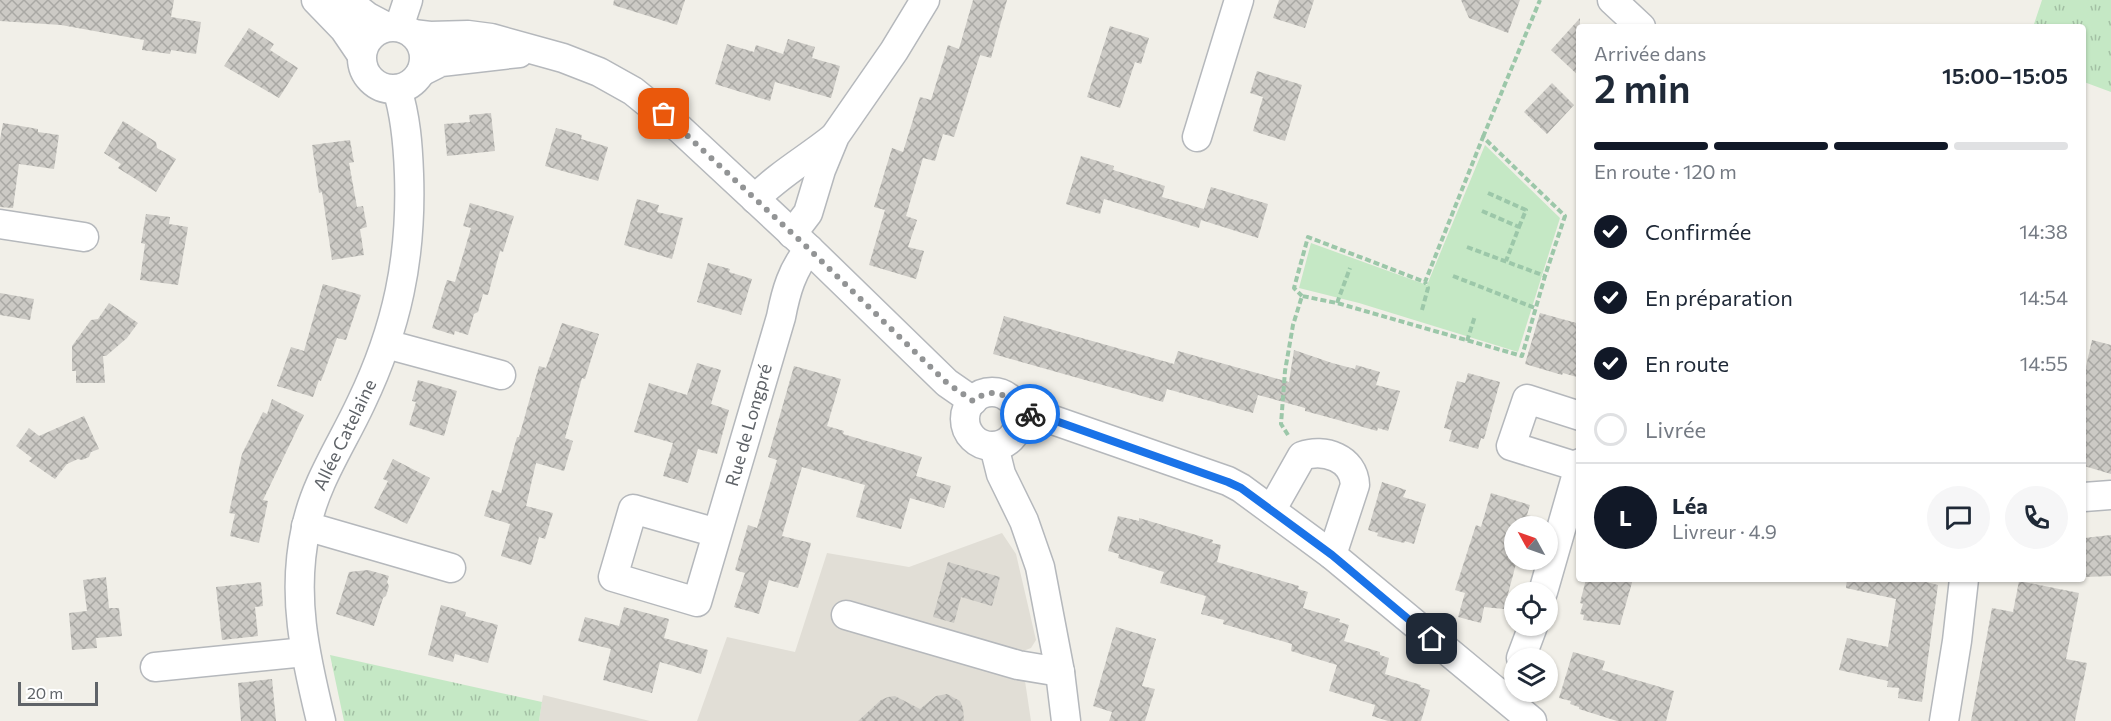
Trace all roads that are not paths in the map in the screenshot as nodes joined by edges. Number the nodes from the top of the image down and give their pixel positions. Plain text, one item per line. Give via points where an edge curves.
1 (316, 0) edge
2 (346, 0) edge
3 (408, 0) edge
4 (925, 0) edge
5 (1239, 0) edge
6 (1612, 0) edge
7 (1638, 24) edge
8 (400, 29) junction
9 (542, 52) junction
10 (362, 54) junction
11 (421, 72) junction
12 (398, 89) junction
13 (835, 136) junction
14 (1197, 136) dead end
15 (755, 199) junction
16 (0, 224) edge
17 (84, 237) dead end
18 (809, 249) junction
19 (386, 344) junction
20 (501, 375) dead end
21 (973, 401) junction
22 (1018, 412) junction
23 (1576, 415) edge
24 (994, 446) junction
25 (1576, 464) edge
26 (1576, 476) edge
27 (2111, 495) edge
28 (2086, 497) edge
29 (1272, 509) junction
30 (306, 526) junction
31 (717, 533) dead end
32 (1332, 555) junction
33 (451, 568) dead end
34 (1546, 582) edge
35 (1964, 582) edge
36 (846, 615) dead end
37 (304, 651) junction
38 (155, 667) dead end
39 (1060, 672) junction
40 (1515, 711) edge
41 (321, 721) edge
42 (1066, 721) edge
43 (1944, 721) edge

1 - 10 street
2 - 8 street via 368,16
3 - 8 street
4 - 13 street
5 - 14 street
6 - 7 street
8 - 9 street via 430,36 479,36
8 - 10 street via 377,31 364,43
8 - 11 street via 420,42 424,63
9 - 11 street via 441,62
9 - 15 street via 599,72 633,91 664,114
10 - 12 street via 362,66 371,81
11 - 12 street
12 - 19 street, Allée Catelaine via 408,145 409,229 401,292
13 - 15 street
13 - 18 street, Rue de Longpré via 807,213
15 - 18 street
16 - 17 street
18 - 21 street via 947,383
18 - 31 street, Rue de Longpré via 781,317
19 - 20 street
19 - 30 street, Allée Catelaine via 361,405 325,474
21 - 22 street via 984,393 998,393 1011,400
21 - 24 street via 965,417 966,427 976,441
22 - 24 street via 1014,435
22 - 29 street via 1053,420 1228,482
23 - 25 street via 1527,399 1511,446
24 - 39 street via 1001,474 1041,567
26 - 34 street
27 - 28 street
29 - 32 street
29 - 32 street via 1302,456 1313,452 1334,456 1350,469 1355,485
30 - 33 street
30 - 37 street, Allée Catelaine via 299,569
32 - 40 street
35 - 43 street
36 - 39 street via 1018,665
37 - 38 street
37 - 41 street, Allée Catelaine
39 - 42 street

